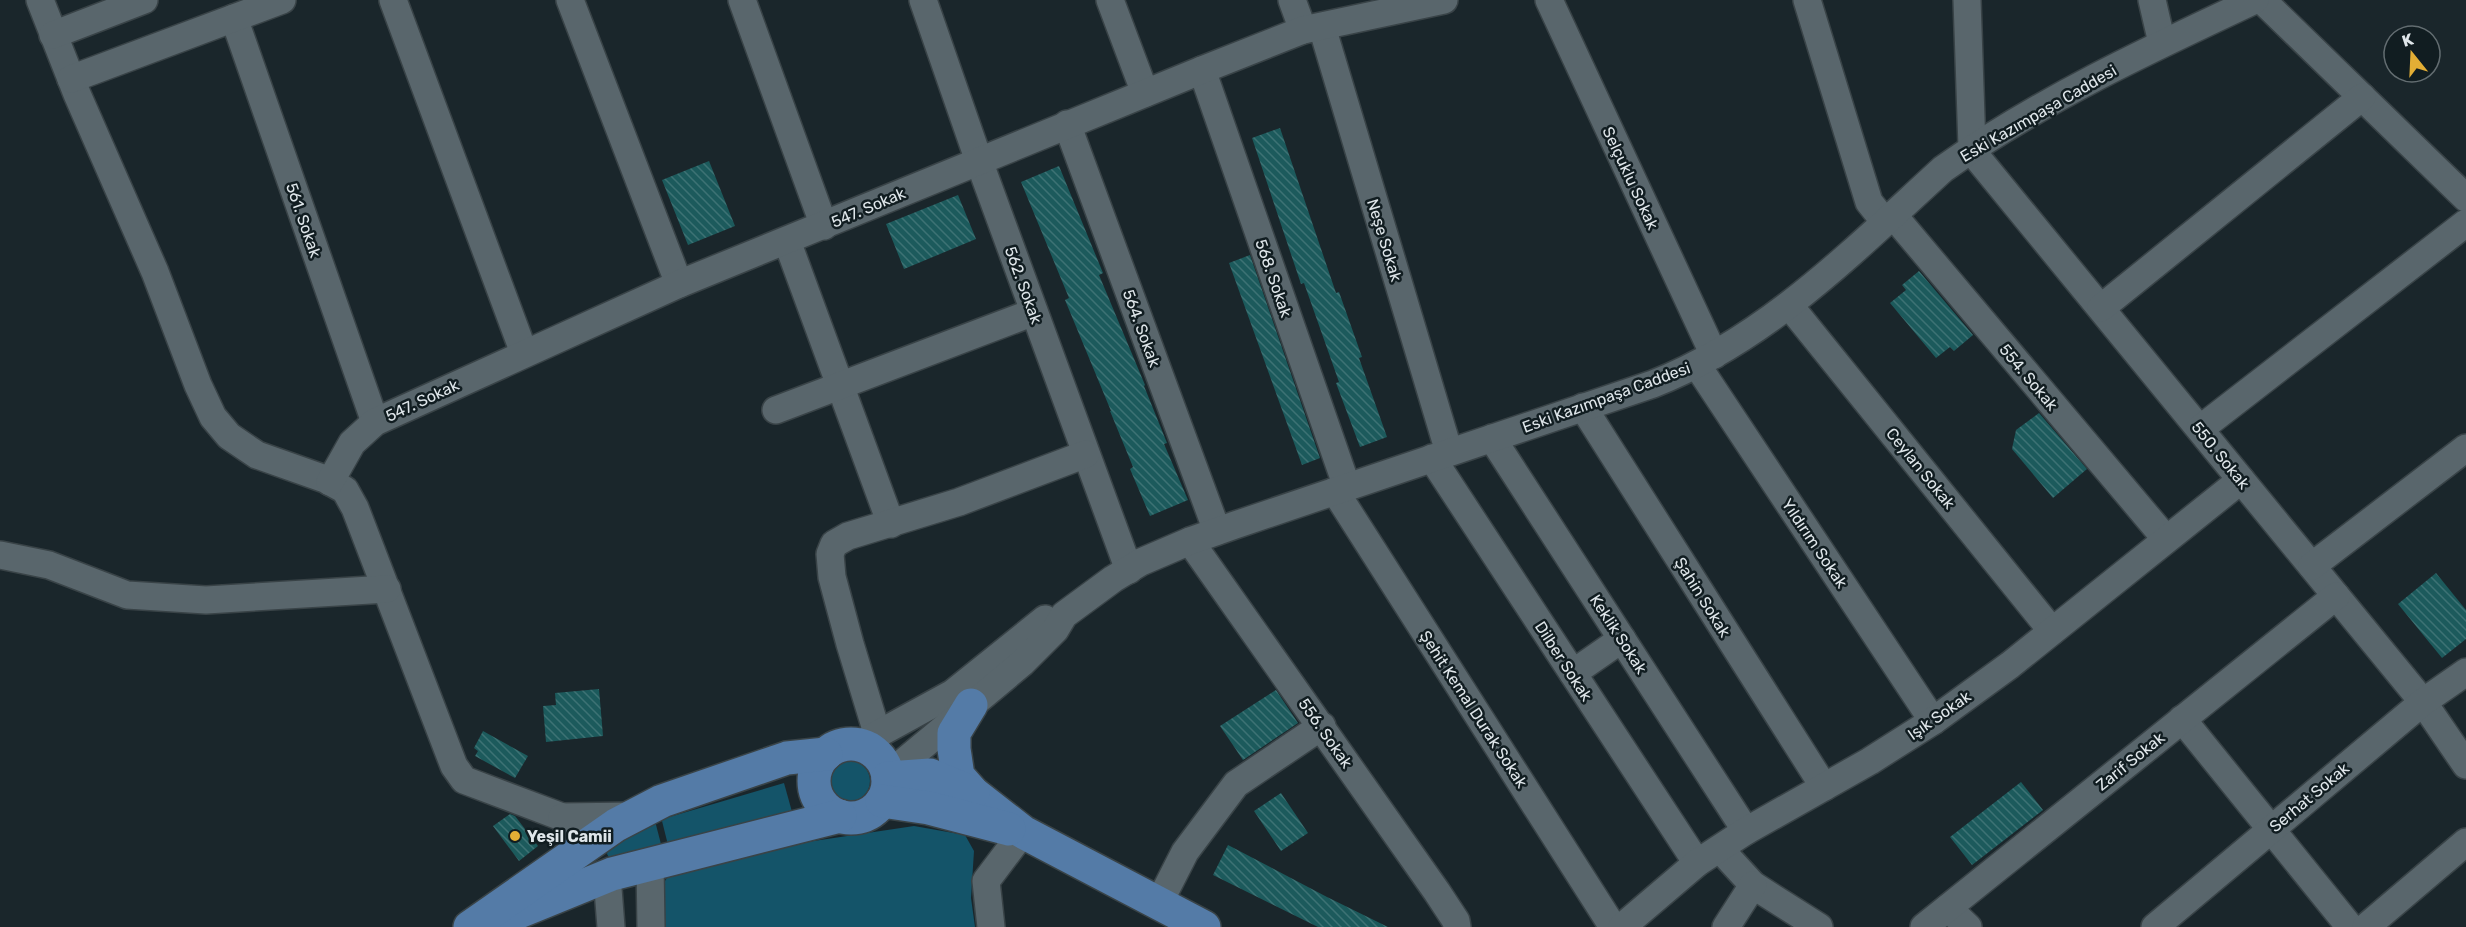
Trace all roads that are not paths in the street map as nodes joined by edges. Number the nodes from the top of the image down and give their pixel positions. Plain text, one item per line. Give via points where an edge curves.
1 (40, 0) edge
2 (144, 0) edge
3 (282, 0) edge
4 (393, 0) edge
5 (570, 0) edge
6 (741, 0) edge
7 (923, 0) edge
8 (1110, 0) edge
9 (1292, 0) edge
10 (1444, 0) edge
11 (1549, 0) edge
12 (1807, 0) edge
13 (1967, 0) edge
14 (2152, 0) edge
15 (2255, 0) edge
16 (2262, 0) edge
17 (234, 18) junction
18 (1313, 28) junction
19 (53, 35) junction
20 (2162, 43) junction
21 (1202, 70) junction
22 (70, 79) junction
23 (1144, 93) junction
24 (2362, 97) junction
25 (1067, 124) junction
26 (1972, 147) junction
27 (979, 161) junction
28 (2466, 198) edge
29 (1889, 218) junction
30 (2466, 223) edge
31 (824, 226) junction
32 (787, 241) junction
33 (679, 284) junction
34 (1789, 305) junction
35 (2101, 308) junction
36 (1034, 312) junction
37 (524, 353) junction
38 (1705, 360) junction
39 (841, 384) junction
40 (1583, 407) junction
41 (776, 410) dead end
42 (375, 422) junction
43 (2200, 429) junction
44 (1492, 438) junction
45 (2466, 448) edge
46 (1086, 454) junction
47 (1440, 455) junction
48 (2241, 480) junction
49 (330, 482) junction
50 (1341, 489) junction
51 (891, 524) junction
52 (1217, 531) junction
53 (2166, 539) junction
54 (1190, 541) junction
55 (0, 555) edge
56 (2312, 566) junction
57 (1129, 570) junction
58 (387, 590) junction
59 (2336, 596) junction
60 (1064, 615) junction
61 (2052, 630) junction
62 (1622, 639) junction
63 (2466, 672) edge
64 (1573, 673) junction
65 (2423, 702) junction
66 (971, 705) junction
67 (2182, 719) junction
68 (1933, 721) junction
69 (1322, 726) junction
70 (878, 735) junction
71 (826, 754) junction
72 (2466, 765) edge
73 (886, 785) junction
74 (1824, 787) junction
75 (973, 793) junction
76 (634, 816) junction
77 (840, 816) junction
78 (562, 817) junction
79 (2271, 829) junction
80 (1746, 831) junction
81 (1023, 832) junction
82 (2466, 842) edge
83 (586, 847) junction
84 (1720, 849) junction
85 (1697, 863) junction
86 (650, 864) junction
87 (607, 876) junction
88 (1753, 885) junction
89 (1159, 903) junction
90 (1948, 908) junction
91 (470, 927) edge
92 (482, 927) edge
93 (610, 927) edge
94 (651, 927) edge
95 (991, 927) edge
96 (1204, 927) edge
97 (1457, 927) edge
98 (1613, 927) edge
99 (1622, 927) edge
100 (1726, 927) edge
101 (1819, 927) edge
102 (1924, 927) edge
103 (1968, 927) edge
104 (2155, 927) edge
105 (2350, 927) edge
106 (2366, 927) edge

1 - 19 street
2 - 19 street
3 - 17 street
4 - 37 street
5 - 33 street
6 - 31 street
7 - 27 street, 562. Sokak
8 - 23 street
9 - 18 street, Neşe Sokak
10 - 18 street, 547. Sokak
11 - 38 street, Selçuklu Sokak
12 - 29 street, 554. Sokak via 1869,202
13 - 26 street
14 - 20 street
15 - 20 street, Eski Kazımpaşa Caddesi
16 - 24 street
17 - 22 street
17 - 42 street, 561. Sokak
18 - 21 street, 547. Sokak
18 - 47 street, Neşe Sokak
19 - 22 street
20 - 26 street, Eski Kazımpaşa Caddesi
21 - 23 street, 547. Sokak
21 - 50 street, 568. Sokak
22 - 49 street via 155,272 213,417 230,436 257,455
23 - 25 street, 547. Sokak
24 - 28 street
24 - 35 street
25 - 27 street, 547. Sokak
25 - 52 street, 564. Sokak
26 - 29 street, Eski Kazımpaşa Caddesi
26 - 35 street, 550. Sokak
27 - 31 street, 547. Sokak
27 - 36 street, 562. Sokak
29 - 34 street, Eski Kazımpaşa Caddesi
29 - 53 street, 554. Sokak
30 - 43 street
31 - 32 street, 547. Sokak
32 - 33 street, 547. Sokak
32 - 39 street
33 - 37 street, 547. Sokak
34 - 38 street, Eski Kazımpaşa Caddesi
34 - 61 street, Ceylan Sokak
35 - 43 street, 550. Sokak
36 - 39 street
36 - 46 street, 562. Sokak
37 - 42 street, 547. Sokak
38 - 40 street, Eski Kazımpaşa Caddesi via 1653,384
38 - 68 street, Yıldırım Sokak
39 - 41 street
39 - 51 street
40 - 44 street, Eski Kazımpaşa Caddesi
40 - 74 street, Şahin Sokak
42 - 49 street, 547. Sokak via 352,443
43 - 48 street, 550. Sokak
44 - 47 street, Eski Kazımpaşa Caddesi
44 - 62 street, Keklik Sokak
45 - 56 street
46 - 51 street
46 - 57 street, 562. Sokak
47 - 50 street, Eski Kazımpaşa Caddesi
47 - 64 street, Dilber Sokak
48 - 53 street, Işık Sokak
48 - 56 street, 550. Sokak
49 - 58 street via 345,490 355,508
50 - 52 street, Eski Kazımpaşa Caddesi
50 - 98 street, Şehit Kemal Durak Sokak
51 - 70 street via 848,536 834,544 830,554 832,577
52 - 54 street, Eski Kazımpaşa Caddesi
53 - 61 street, Işık Sokak
54 - 57 street, Eski Kazımpaşa Caddesi
54 - 69 street, 556. Sokak
55 - 58 street via 50,565 127,595 206,600
56 - 59 street, 550. Sokak
57 - 60 street, Eski Kazımpaşa Caddesi
58 - 78 street via 454,766 464,780
59 - 65 street, 550. Sokak
59 - 67 street, Zarif Sokak
60 - 66 street, Eski Kazımpaşa Caddesi via 1023,663
60 - 70 street, Eski Kazımpaşa Caddesi via 1045,619 953,693
61 - 68 street, Işık Sokak
62 - 64 street
62 - 80 street, Keklik Sokak
63 - 65 street, Serhat Sokak
64 - 85 street, Dilber Sokak
65 - 72 street, 550. Sokak
65 - 79 street, Serhat Sokak
66 - 73 street, Eski Kazımpaşa Caddesi
66 - 75 main road via 954,733 954,749 958,776
67 - 79 street
67 - 90 street, Zarif Sokak
68 - 74 street, Işık Sokak
69 - 89 street via 1236,784 1185,852
69 - 97 street, 556. Sokak
70 - 71 main road via 836,747
70 - 73 main road via 869,749 878,756
71 - 76 main road via 788,758 662,801
71 - 77 main road via 816,770 815,789 824,806
73 - 75 main road via 930,775
73 - 77 main road via 874,810 864,816
73 - 81 main road via 929,808
74 - 80 street, Işık Sokak
75 - 81 main road
76 - 78 street
76 - 83 main road
77 - 86 main road
78 - 83 street
79 - 104 street, Serhat Sokak
79 - 105 street
80 - 84 street, Işık Sokak
81 - 89 main road
81 - 95 street via 986,882
82 - 106 street
83 - 87 main road
83 - 91 main road
84 - 85 street, Işık Sokak
84 - 88 street
85 - 99 street, Işık Sokak
86 - 87 main road
86 - 94 street
87 - 92 main road
87 - 93 street
88 - 100 street
88 - 101 street
89 - 96 main road
90 - 102 street, Zarif Sokak
90 - 103 street

